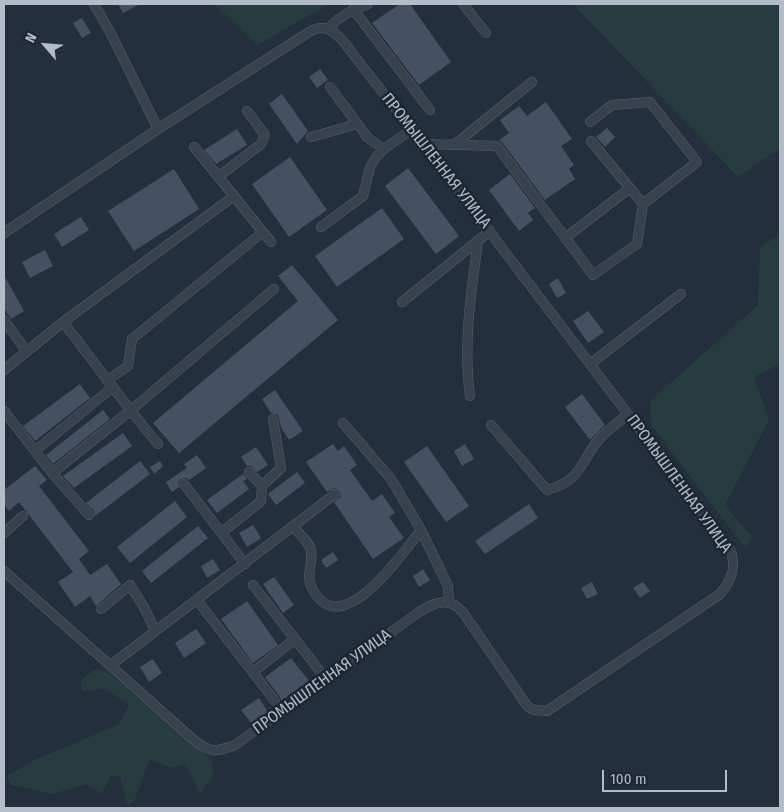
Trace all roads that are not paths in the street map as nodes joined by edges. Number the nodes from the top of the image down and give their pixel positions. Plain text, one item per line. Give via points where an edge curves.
1 (94, 4) edge
2 (368, 4) edge
3 (464, 4) edge
4 (353, 9) junction
5 (328, 28) junction
6 (486, 33) dead end
7 (532, 82) dead end
8 (330, 87) dead end
9 (430, 110) dead end
10 (247, 111) dead end
11 (590, 122) dead end
12 (357, 124) junction
13 (158, 129) junction
14 (412, 129) junction
15 (311, 137) dead end
16 (591, 141) dead end
17 (424, 144) junction
18 (454, 144) junction
19 (194, 147) dead end
20 (384, 148) junction
21 (218, 176) junction
22 (630, 188) junction
23 (234, 196) junction
24 (643, 204) junction
25 (321, 227) dead end
26 (490, 231) junction
27 (263, 232) junction
28 (4, 233) edge
29 (565, 238) junction
30 (478, 241) junction
31 (271, 242) dead end
32 (274, 289) dead end
33 (681, 294) dead end
34 (402, 302) dead end
35 (4, 320) edge
36 (63, 322) junction
37 (27, 352) junction
38 (590, 364) junction
39 (4, 370) edge
40 (111, 384) junction
41 (470, 396) dead end
42 (4, 411) edge
43 (130, 411) junction
44 (628, 414) junction
45 (274, 419) dead end
46 (343, 423) dead end
47 (491, 425) dead end
48 (158, 444) dead end
49 (35, 450) junction
50 (249, 472) dead end
51 (52, 473) junction
52 (184, 484) dead end
53 (262, 486) junction
54 (335, 494) dead end
55 (89, 515) dead end
56 (23, 516) dead end
57 (293, 526) junction
58 (421, 530) junction
59 (221, 533) junction
60 (4, 534) edge
61 (245, 564) junction
62 (4, 571) edge
63 (253, 585) dead end
64 (197, 600) junction
65 (449, 603) junction
66 (101, 609) dead end
67 (155, 632) junction
68 (295, 639) junction
69 (111, 665) junction
70 (253, 672) junction
71 (326, 679) junction
72 (275, 701) dead end

1 - 13 street
2 - 4 street
3 - 6 street
4 - 5 street
4 - 9 street
5 - 13 street via 309,32
5 - 14 street, ПРОМЫШЛЕННАЯ УЛИЦА via 342,40
7 - 18 street
8 - 12 street
10 - 21 street via 265,135 261,144
11 - 24 street via 612,105 650,102 697,162
12 - 15 street
12 - 20 street via 368,138
13 - 28 street
14 - 17 street, ПРОМЫШЛЕННАЯ УЛИЦА
14 - 20 street
16 - 22 street
17 - 18 street
17 - 26 street, ПРОМЫШЛЕННАЯ УЛИЦА
18 - 29 street via 497,146
19 - 21 street
20 - 25 street via 370,167 363,196
21 - 23 street
22 - 24 street
22 - 29 street
23 - 27 street
23 - 36 street
24 - 29 street via 637,244 593,276
26 - 30 street
26 - 38 street, ПРОМЫШЛЕННАЯ УЛИЦА
27 - 31 street
27 - 40 street via 132,339 128,366
30 - 34 street
30 - 41 street via 471,291
32 - 43 street
33 - 38 street
35 - 37 street
36 - 37 street
36 - 40 street
37 - 39 street
38 - 44 street, ПРОМЫШЛЕННАЯ УЛИЦА
40 - 43 street
40 - 49 street
42 - 49 street
43 - 48 street
43 - 51 street
44 - 47 street via 596,443 572,478 544,494
44 - 65 street, ПРОМЫШЛЕННАЯ УЛИЦА via 733,555 732,576 720,594 547,711 540,712 523,701 462,611 456,604
45 - 53 street via 281,468
46 - 58 street via 391,479
49 - 51 street
50 - 53 street
51 - 55 street
52 - 59 street
53 - 59 street via 261,501
54 - 57 street
56 - 60 street
57 - 58 street via 311,550 310,584 321,600 333,606 348,604 376,584
57 - 61 street
58 - 65 street via 448,586
59 - 61 street
61 - 64 street
62 - 69 street, ПРОМЫШЛЕННАЯ УЛИЦА
63 - 68 street
64 - 67 street
64 - 70 street
65 - 71 street, ПРОМЫШЛЕННАЯ УЛИЦА via 434,604 419,612
66 - 67 street via 130,585
67 - 69 street
68 - 70 street
68 - 71 street
69 - 71 street, ПРОМЫШЛЕННАЯ УЛИЦА via 195,741 215,751 235,745
70 - 72 street

